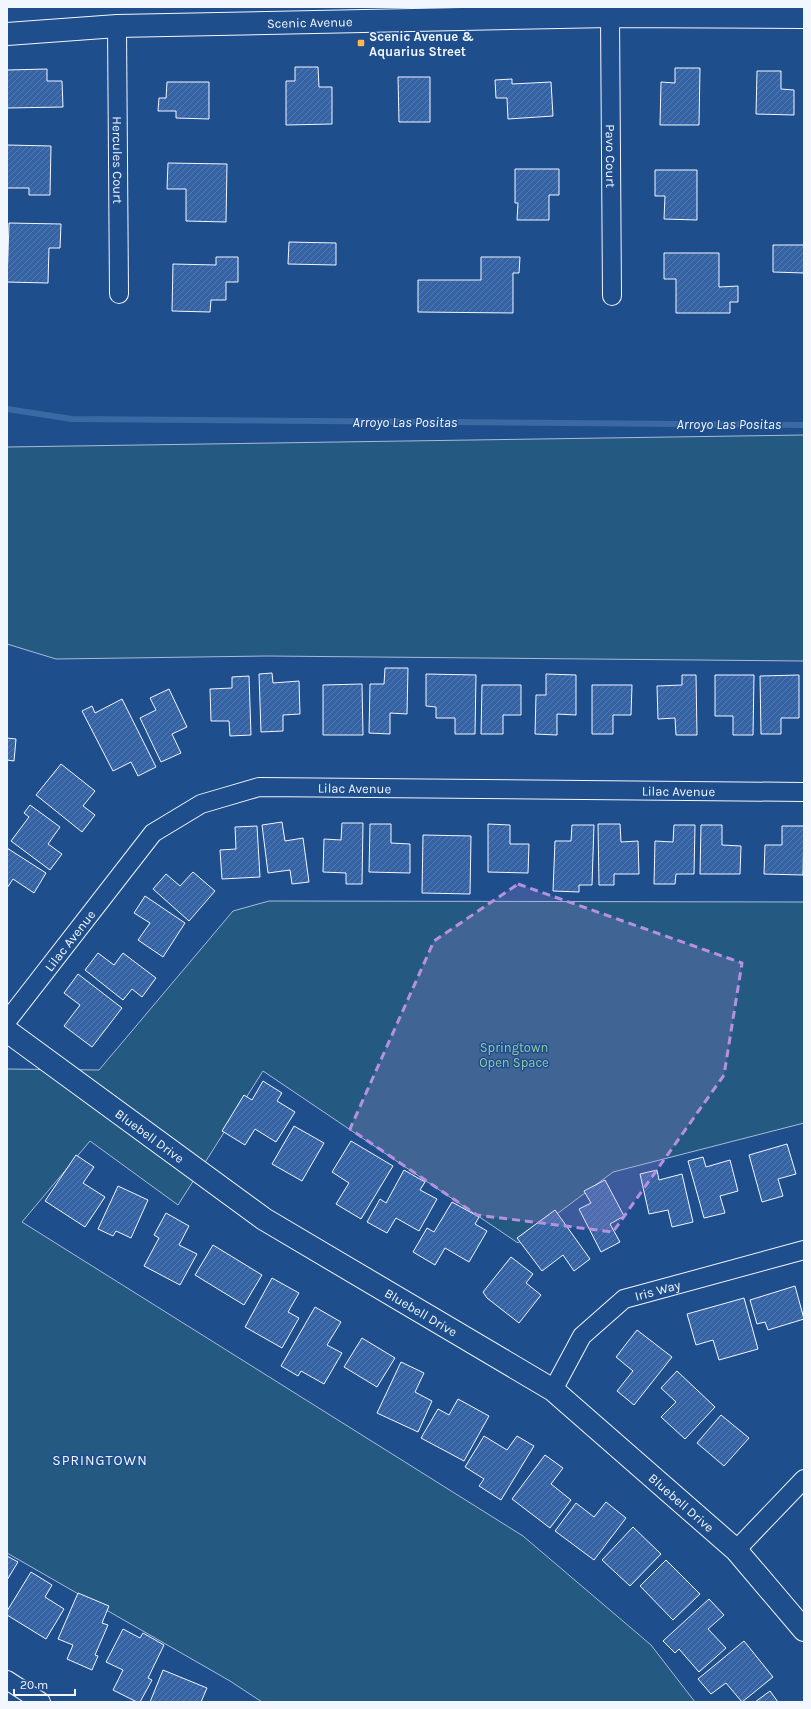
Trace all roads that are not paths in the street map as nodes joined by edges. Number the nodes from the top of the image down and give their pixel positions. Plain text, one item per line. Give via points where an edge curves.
1 (385, 14) edge
2 (610, 16) junction
3 (804, 18) edge
4 (117, 26) junction
5 (7, 34) edge
6 (119, 294) dead end
7 (612, 296) dead end
8 (804, 792) edge
9 (7, 1021) edge
10 (7, 1031) edge
11 (804, 1250) edge
12 (553, 1390) junction
13 (804, 1479) edge
14 (736, 1550) junction
15 (804, 1630) edge
16 (7, 1680) edge
17 (42, 1702) edge

1 - 2 street, Scenic Avenue
1 - 4 street, Scenic Avenue
2 - 3 street, Scenic Avenue
2 - 7 street, Pavo Court
4 - 5 street, Scenic Avenue
4 - 6 street, Hercules Court
8 - 9 street, Lilac Avenue via 259,787 201,804 153,833
10 - 12 street, Bluebell Drive via 264,1219
11 - 12 street, Iris Way via 624,1299 582,1336
12 - 14 street, Bluebell Drive
13 - 14 street
14 - 15 street, Bluebell Drive
16 - 17 street

